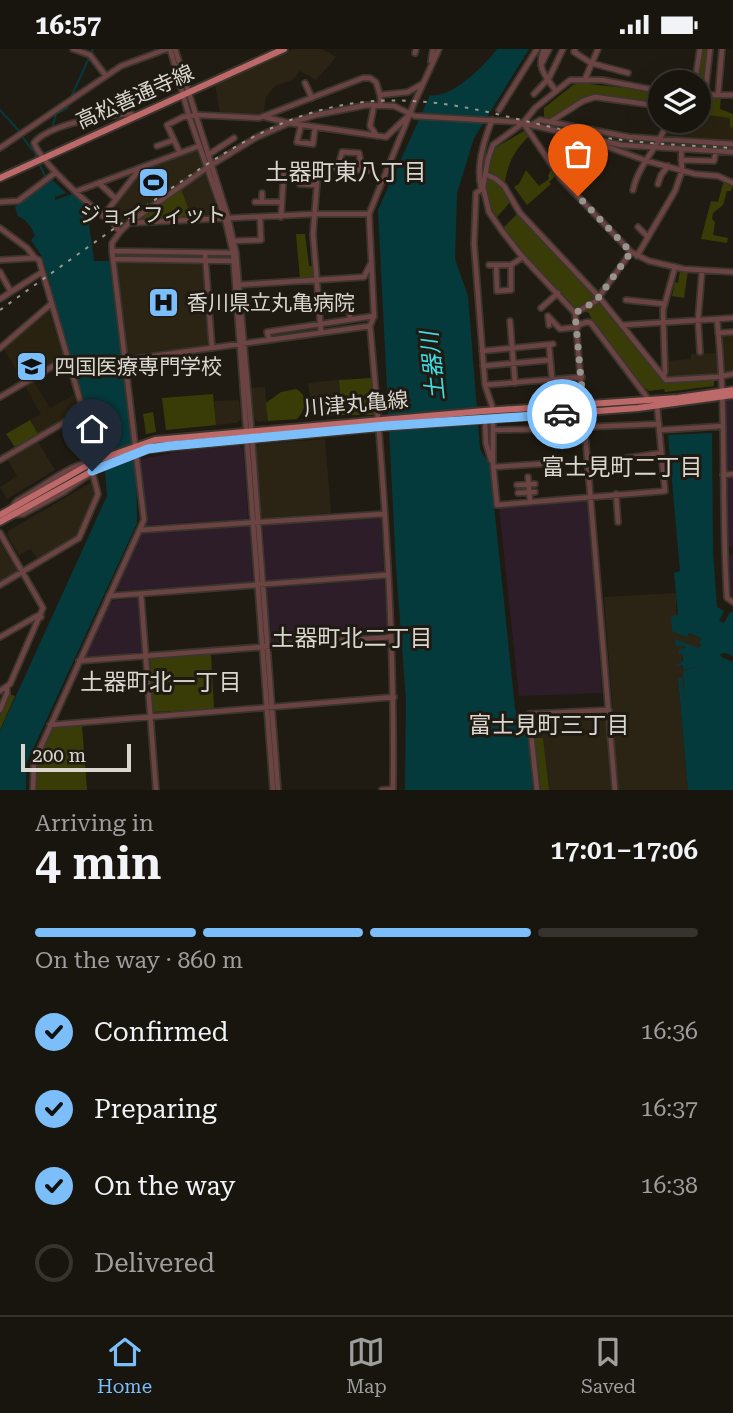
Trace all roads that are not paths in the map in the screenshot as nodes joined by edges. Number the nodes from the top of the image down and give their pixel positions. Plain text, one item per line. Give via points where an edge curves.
1 (73, 49) edge
2 (171, 49) edge
3 (284, 49) edge
4 (433, 49) edge
5 (439, 49) edge
6 (537, 49) edge
7 (546, 49) edge
8 (563, 49) edge
9 (576, 49) edge
10 (598, 49) edge
11 (700, 49) edge
12 (710, 49) edge
13 (722, 49) edge
14 (90, 54) edge
15 (591, 63) junction
16 (429, 68) junction
17 (614, 70) junction
18 (697, 70) edge
19 (706, 70) edge
20 (628, 73) dead end
21 (106, 76) junction
22 (547, 79) junction
23 (585, 79) junction
24 (612, 82) junction
25 (305, 83) dead end
26 (422, 84) junction
27 (648, 89) edge
28 (556, 91) junction
29 (185, 94) junction
30 (534, 94) dead end
31 (380, 95) junction
32 (711, 95) edge
33 (718, 95) junction
34 (733, 95) edge
35 (312, 98) junction
36 (648, 104) edge
37 (374, 105) junction
38 (381, 105) junction
39 (499, 110) dead end
40 (413, 115) junction
41 (134, 116) junction
42 (192, 116) junction
43 (264, 117) junction
44 (489, 120) junction
45 (550, 122) junction
46 (289, 123) junction
47 (299, 123) junction
48 (523, 123) junction
49 (534, 125) junction
50 (315, 127) junction
51 (664, 133) edge
52 (377, 136) junction
53 (234, 138) dead end
54 (174, 140) junction
55 (661, 140) junction
56 (733, 144) edge
57 (157, 146) dead end
58 (200, 146) junction
59 (609, 147) junction
60 (0, 148) edge
61 (656, 148) junction
62 (681, 149) junction
63 (716, 151) junction
64 (733, 152) edge
65 (180, 153) junction
66 (206, 156) junction
67 (43, 158) junction
68 (647, 160) junction
69 (681, 160) junction
70 (593, 162) dead end
71 (209, 166) junction
72 (668, 166) junction
73 (141, 167) junction
74 (338, 168) junction
75 (284, 169) dead end
76 (681, 169) junction
77 (362, 170) junction
78 (371, 170) dead end
79 (55, 173) junction
80 (485, 174) junction
81 (0, 178) edge
82 (98, 183) junction
83 (733, 183) edge
84 (300, 184) dead end
85 (658, 184) dead end
86 (317, 185) junction
87 (482, 190) junction
88 (633, 190) dead end
89 (77, 191) junction
90 (262, 193) dead end
91 (116, 199) junction
92 (0, 202) edge
93 (282, 202) junction
94 (315, 214) junction
95 (369, 214) junction
96 (103, 216) junction
97 (281, 217) junction
98 (260, 218) junction
99 (227, 219) junction
100 (129, 223) junction
101 (638, 227) dead end
102 (0, 228) edge
103 (120, 232) junction
104 (648, 237) junction
105 (232, 241) junction
106 (113, 251) junction
107 (162, 252) junction
108 (631, 252) junction
109 (205, 253) junction
110 (234, 253) junction
111 (637, 255) junction
112 (35, 257) junction
113 (523, 257) junction
114 (113, 259) junction
115 (0, 260) edge
116 (162, 260) junction
117 (205, 261) junction
118 (235, 261) junction
119 (370, 265) junction
120 (489, 265) dead end
121 (496, 265) junction
122 (511, 265) junction
123 (675, 267) junction
124 (702, 271) junction
125 (0, 272) edge
126 (42, 272) junction
127 (733, 272) edge
128 (317, 280) junction
129 (237, 285) junction
130 (11, 292) junction
131 (558, 293) junction
132 (599, 297) junction
133 (0, 299) edge
134 (318, 300) junction
135 (626, 300) dead end
136 (51, 304) junction
137 (664, 304) junction
138 (349, 308) junction
139 (541, 308) dead end
140 (319, 309) junction
141 (575, 313) junction
142 (374, 316) junction
143 (733, 318) edge
144 (718, 319) junction
145 (350, 320) junction
146 (698, 320) junction
147 (510, 321) dead end
148 (662, 323) junction
149 (321, 324) junction
150 (549, 325) dead end
151 (622, 325) junction
152 (370, 326) junction
153 (578, 326) junction
154 (302, 327) junction
155 (733, 332) edge
156 (321, 333) junction
157 (718, 333) junction
158 (303, 335) junction
159 (269, 339) junction
160 (242, 343) junction
161 (0, 348) edge
162 (212, 348) junction
163 (511, 348) junction
164 (482, 351) junction
165 (700, 352) dead end
166 (67, 358) junction
167 (550, 359) junction
168 (125, 360) junction
169 (513, 363) junction
170 (483, 366) junction
171 (733, 374) edge
172 (721, 375) junction
173 (663, 376) junction
174 (582, 377) junction
175 (552, 379) junction
176 (515, 383) junction
177 (485, 386) junction
178 (733, 390) edge
179 (722, 394) junction
180 (733, 395) edge
181 (0, 397) edge
182 (649, 401) junction
183 (492, 406) dead end
184 (657, 406) junction
185 (584, 409) junction
186 (82, 412) junction
187 (485, 420) junction
188 (382, 423) junction
189 (493, 423) dead end
190 (723, 426) junction
191 (585, 427) junction
192 (659, 427) junction
193 (573, 429) dead end
194 (494, 430) junction
195 (249, 431) junction
196 (250, 439) junction
197 (136, 449) junction
198 (661, 453) junction
199 (588, 459) junction
200 (0, 460) edge
201 (98, 462) junction
202 (540, 464) dead end
203 (493, 465) junction
204 (92, 471) junction
205 (733, 474) edge
206 (723, 475) junction
207 (528, 477) dead end
208 (532, 484) junction
209 (517, 485) dead end
210 (532, 492) junction
211 (518, 493) dead end
212 (616, 495) junction
213 (591, 496) junction
214 (530, 501) junction
215 (11, 512) junction
216 (383, 514) junction
217 (0, 515) edge
218 (0, 522) edge
219 (256, 522) junction
220 (618, 522) dead end
221 (139, 530) junction
222 (0, 533) edge
223 (724, 552) junction
224 (733, 552) edge
225 (22, 572) junction
226 (387, 575) junction
227 (260, 584) junction
228 (0, 585) edge
229 (141, 594) junction
230 (109, 596) junction
231 (733, 602) edge
232 (41, 617) junction
233 (0, 637) edge
234 (391, 637) junction
235 (265, 646) junction
236 (146, 655) junction
237 (79, 661) junction
238 (7, 687) junction
239 (0, 691) edge
240 (394, 697) junction
241 (269, 708) junction
242 (0, 710) edge
243 (608, 710) junction
244 (151, 717) junction
245 (50, 725) junction
246 (33, 790) edge
247 (156, 790) edge
248 (276, 790) edge
249 (382, 790) edge
250 (393, 790) edge
251 (537, 790) edge
252 (615, 790) edge

1 - 14 street
2 - 21 street
2 - 29 street
3 - 29 main road, 高松善通寺線
4 - 16 street
5 - 16 street
6 - 39 street
7 - 22 street via 540,66
8 - 22 street
9 - 15 street via 574,52
10 - 15 street
11 - 18 street
12 - 19 street
13 - 33 street
14 - 21 street
15 - 17 street
15 - 23 street
16 - 26 street
17 - 20 street
17 - 24 street
21 - 60 street
22 - 28 street
22 - 30 street
23 - 24 street
23 - 28 street via 570,80
24 - 27 street
25 - 35 street
26 - 31 street via 408,92
26 - 40 street
28 - 48 street
29 - 41 main road, 高松善通寺線
29 - 42 street
31 - 35 street via 376,82 363,78
31 - 38 street
32 - 33 street
33 - 34 street
35 - 43 street
36 - 45 street via 595,97
37 - 38 street
37 - 47 street via 334,111
37 - 52 street via 370,126
38 - 40 street
40 - 44 street
40 - 52 street via 405,116 386,137
40 - 95 street
41 - 67 main road, 高松善通寺線
41 - 67 street via 104,115 52,131 34,143
42 - 43 street
42 - 54 street via 167,125
42 - 58 street
42 - 66 street
43 - 46 street
44 - 48 street
44 - 87 street via 479,179
45 - 49 street via 538,120
45 - 55 street
46 - 47 street
46 - 71 street
47 - 50 street
47 - 50 street via 298,142 313,144
48 - 49 street
48 - 80 street via 494,145
48 - 108 street via 562,180
49 - 59 street
50 - 52 street
51 - 55 street
53 - 66 street
54 - 57 street
54 - 65 street
55 - 56 street
55 - 61 street
58 - 65 street
58 - 66 street
59 - 61 street
59 - 68 street
59 - 70 street
61 - 62 street
61 - 68 street
62 - 63 street
62 - 69 street
63 - 64 street
63 - 69 street via 714,161
65 - 73 street
66 - 71 street
67 - 79 street
67 - 81 main road, 高松善通寺線
68 - 72 street
68 - 88 street
69 - 76 street
71 - 99 street
71 - 100 street
72 - 76 street
72 - 85 street
73 - 82 street
73 - 91 street
74 - 77 street
74 - 77 street via 342,152 359,153
74 - 86 street via 324,165 318,170
75 - 93 street
76 - 83 street
76 - 104 street via 675,191
77 - 78 street
79 - 89 street
79 - 92 street via 18,201
80 - 87 street
80 - 132 street via 504,186 520,213
82 - 89 street
82 - 91 street
84 - 86 street
86 - 94 street
87 - 113 street via 489,212
87 - 164 street via 476,193 473,225
89 - 96 street
90 - 93 street via 258,202
91 - 96 street
93 - 97 street
94 - 95 street
94 - 97 street
94 - 128 street
95 - 119 street
96 - 103 street
97 - 98 street
98 - 99 street
98 - 105 street via 261,240
99 - 100 street
99 - 105 street
100 - 103 street
101 - 104 street
102 - 112 street
103 - 106 street via 112,243
104 - 111 street
105 - 110 street
106 - 107 street
106 - 114 street
107 - 109 street
107 - 116 street
108 - 111 street
108 - 132 street
109 - 110 street
109 - 117 street
110 - 118 street
111 - 123 street
112 - 115 street
112 - 126 street
113 - 122 street
113 - 131 street
114 - 116 street
114 - 168 street
116 - 117 street
117 - 118 street
117 - 162 street
118 - 129 street
119 - 128 street via 364,277
119 - 142 street
120 - 121 street
121 - 122 street
121 - 122 street via 497,291 511,290
123 - 124 street
123 - 137 street
124 - 127 street
124 - 146 street
125 - 130 street
126 - 130 street
126 - 136 street
128 - 129 street
128 - 134 street
129 - 160 street
130 - 133 street
131 - 139 street
131 - 141 street
132 - 141 street
132 - 151 street
134 - 138 street via 349,299
134 - 140 street
135 - 137 street
136 - 161 street
136 - 166 street
137 - 148 street
138 - 140 street
138 - 145 street
140 - 149 street
141 - 153 street
142 - 145 street
142 - 152 street
143 - 144 street
144 - 146 street
144 - 157 street
145 - 149 street
146 - 148 street
146 - 165 street
147 - 163 street
148 - 151 street
148 - 173 street
149 - 154 street
149 - 156 street
150 - 153 street via 548,316 560,329
151 - 173 street
152 - 156 street
152 - 188 street
153 - 174 street
153 - 182 street via 591,323
154 - 158 street
154 - 159 street via 267,332
155 - 157 street
156 - 158 street
157 - 172 street
158 - 159 street
159 - 160 street
160 - 162 street
160 - 195 street
162 - 168 street
163 - 164 street
163 - 167 street via 551,344
163 - 169 street
164 - 170 street
166 - 181 street
166 - 186 street
167 - 169 street
167 - 175 street
168 - 197 street
169 - 170 street
169 - 176 street
170 - 177 street
171 - 172 street
172 - 173 street via 666,380
172 - 179 street
174 - 175 street
174 - 185 street
175 - 176 street
176 - 177 street
177 - 183 street
178 - 179 main road, 川津丸亀線
179 - 180 main road, 川津丸亀線
179 - 182 main road, 川津丸亀線
179 - 184 main road, 川津丸亀線
179 - 190 street
182 - 185 main road, 川津丸亀線
184 - 185 main road, 川津丸亀線
184 - 192 street
185 - 187 main road, 川津丸亀線
185 - 188 main road, 川津丸亀線 via 484,411
185 - 191 street
186 - 200 street
186 - 201 street
187 - 188 main road, 川津丸亀線
187 - 203 street
188 - 195 main road, 川津丸亀線
188 - 196 main road, 川津丸亀線
188 - 216 street
189 - 194 street
190 - 192 street
190 - 206 street
191 - 192 street
191 - 199 street
192 - 198 street
193 - 194 street
194 - 203 street
195 - 196 street
195 - 197 main road, 川津丸亀線 via 174,437
196 - 197 main road, 川津丸亀線
196 - 219 street
197 - 201 main road, 川津丸亀線
197 - 221 street via 144,520
198 - 199 street
198 - 212 street via 665,491
199 - 213 street
201 - 204 main road, 川津丸亀線
201 - 215 main road, 川津丸亀線
202 - 203 street
203 - 214 street via 497,505
204 - 215 main road, 川津丸亀線
204 - 225 street via 98,494 79,538
205 - 206 street
206 - 223 street
207 - 208 street
208 - 209 street
208 - 210 street
210 - 211 street
210 - 214 street
212 - 213 street
212 - 220 street
213 - 214 street
213 - 243 street
215 - 217 main road, 川津丸亀線
215 - 218 main road, 川津丸亀線
216 - 219 street
216 - 226 street
219 - 221 street
219 - 227 street
221 - 230 street
222 - 225 street
223 - 224 street
223 - 231 street via 727,598
225 - 228 street
225 - 232 street via 43,604
226 - 227 street
226 - 234 street
227 - 229 street
227 - 235 street
229 - 230 street
229 - 236 street
230 - 237 street
232 - 233 street
232 - 238 street
234 - 235 street
234 - 240 street
235 - 236 street
235 - 241 street
236 - 237 street
236 - 244 street
237 - 245 street
238 - 239 street
238 - 242 street
240 - 241 street
240 - 250 street
241 - 244 street
241 - 248 street
243 - 251 street via 529,714
243 - 252 street
244 - 245 street
244 - 247 street
245 - 246 street via 34,762
249 - 250 street

